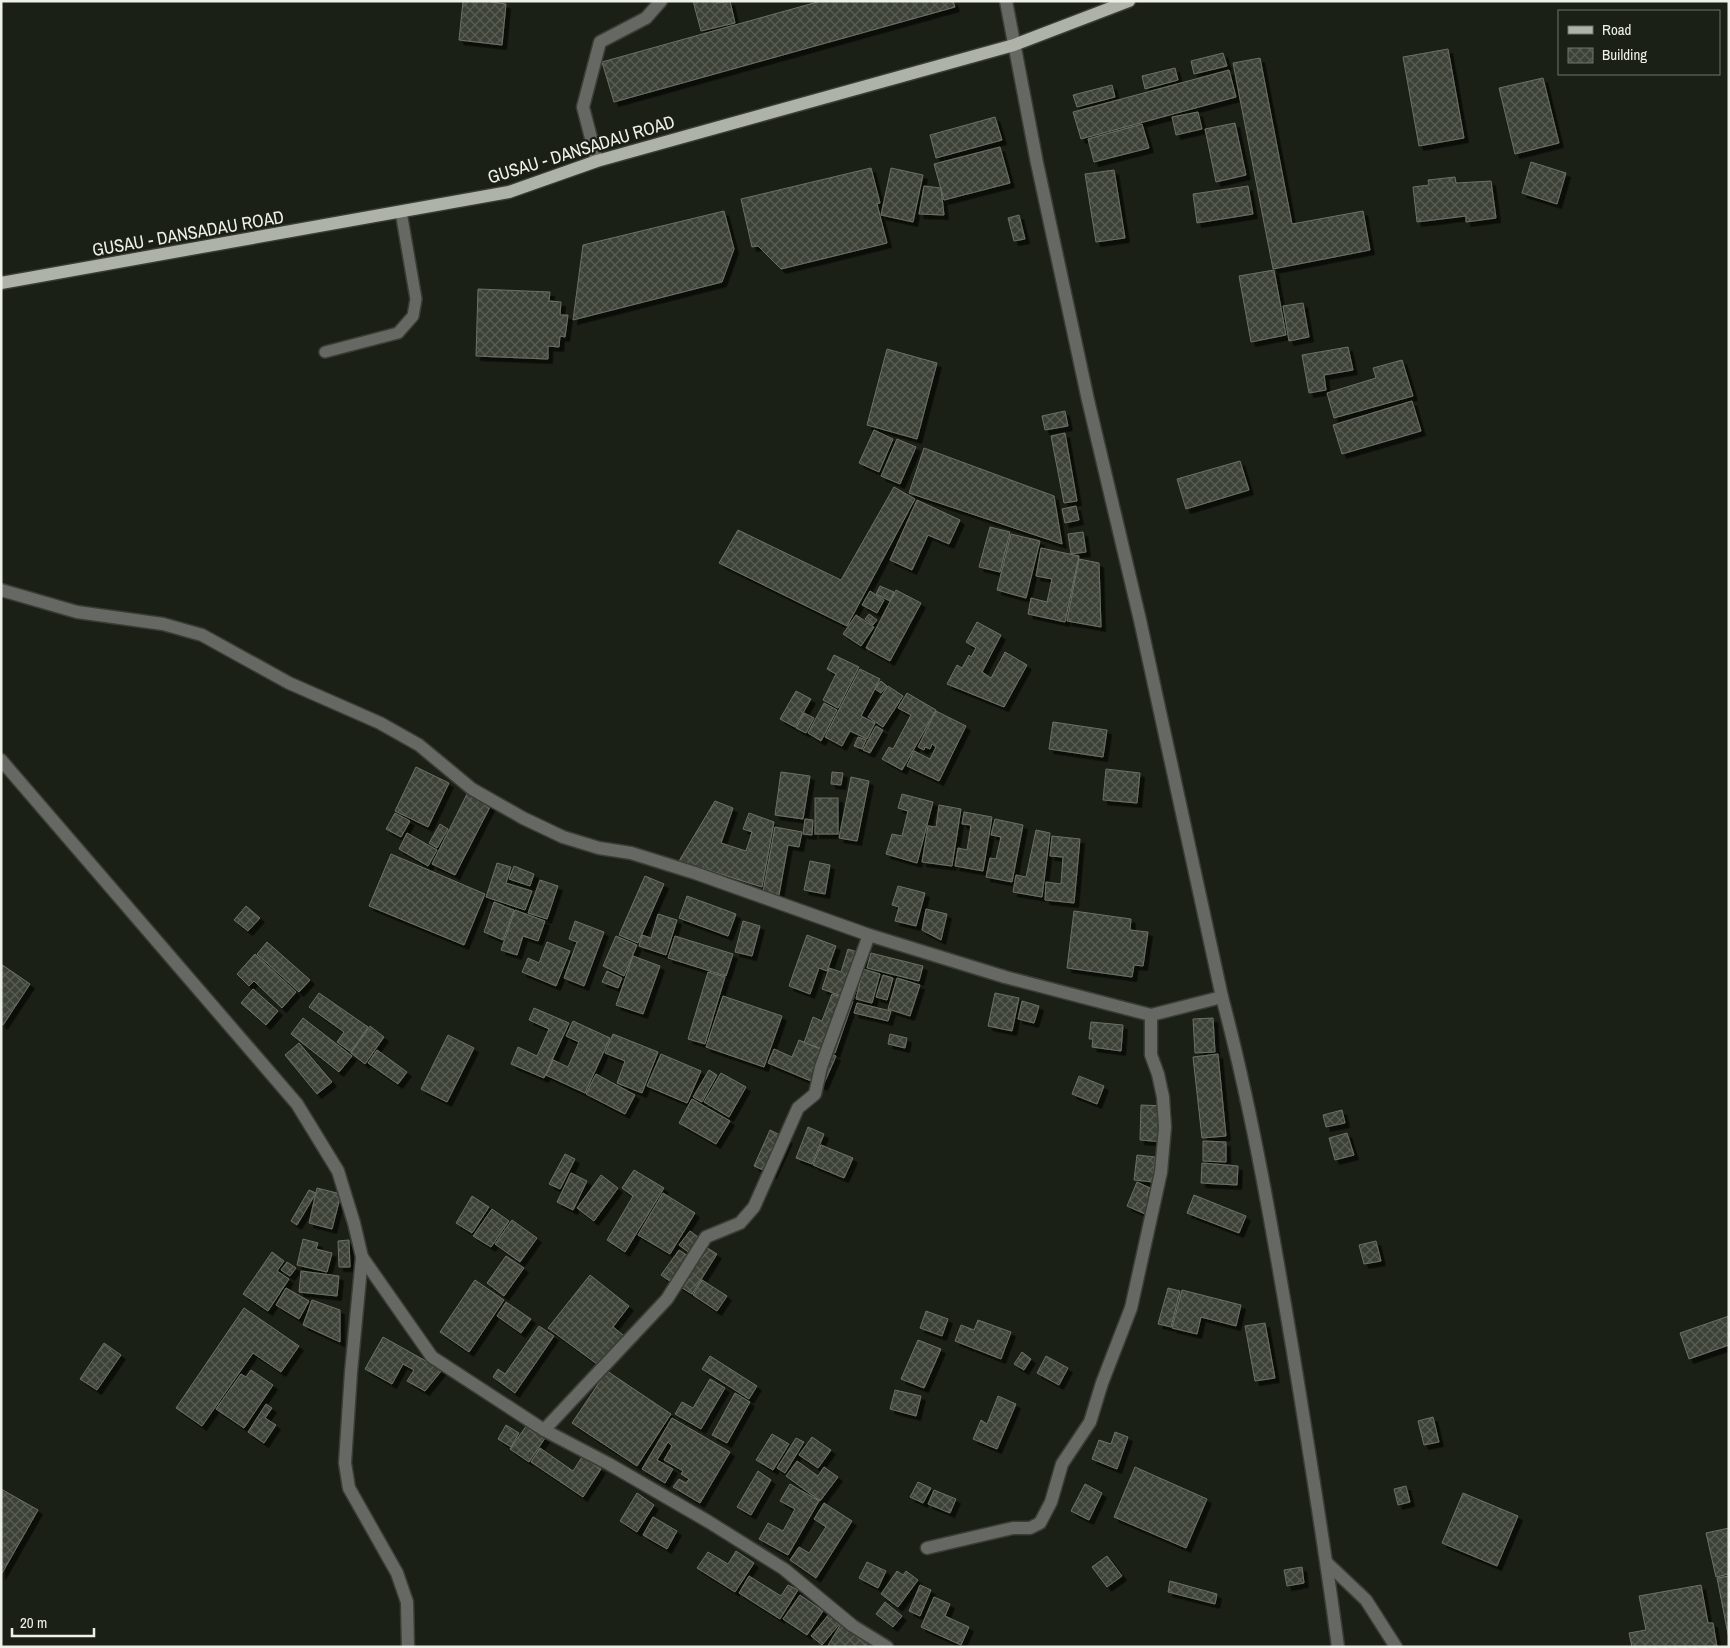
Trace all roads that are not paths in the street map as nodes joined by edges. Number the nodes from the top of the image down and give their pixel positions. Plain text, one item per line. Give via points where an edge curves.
1 (661, 1) edge
2 (1006, 1) edge
3 (1129, 1) edge
4 (1014, 45) junction
5 (596, 161) junction
6 (401, 212) junction
7 (1, 283) edge
8 (325, 352) dead end
9 (1, 590) edge
10 (1, 760) edge
11 (869, 935) junction
12 (1222, 997) junction
13 (1151, 1015) junction
14 (362, 1258) junction
15 (544, 1430) junction
16 (927, 1548) dead end
17 (1327, 1563) junction
18 (408, 1647) edge
19 (886, 1647) edge
20 (1338, 1647) edge
21 (1396, 1647) edge

1 - 5 street via 646,18 600,42 583,107
2 - 4 street
3 - 4 main road, GUSAU - DANSADAU ROAD
4 - 5 main road, GUSAU - DANSADAU ROAD
4 - 12 street via 1088,400 1140,620
5 - 6 main road, GUSAU - DANSADAU ROAD via 509,192
6 - 7 main road, GUSAU - DANSADAU ROAD
6 - 8 lane via 416,299 413,316 398,333
9 - 11 street via 77,612 163,624 202,635 290,683 380,723 419,745 472,789 563,837 695,873
10 - 14 street via 296,1104 338,1171
11 - 13 street via 1005,977
11 - 15 street via 821,1067 815,1094 798,1108 754,1207 740,1223 706,1237 667,1299
12 - 13 street
12 - 17 street via 1271,1217
13 - 16 street via 1151,1055 1163,1097 1161,1172 1132,1308 1090,1422 1062,1464 1051,1502 1040,1523 1030,1528 1013,1528
14 - 15 street via 432,1357
14 - 18 street via 345,1463 349,1488 397,1573 407,1602
15 - 19 street via 609,1464 784,1569 853,1626
17 - 20 street
17 - 21 street via 1366,1600

